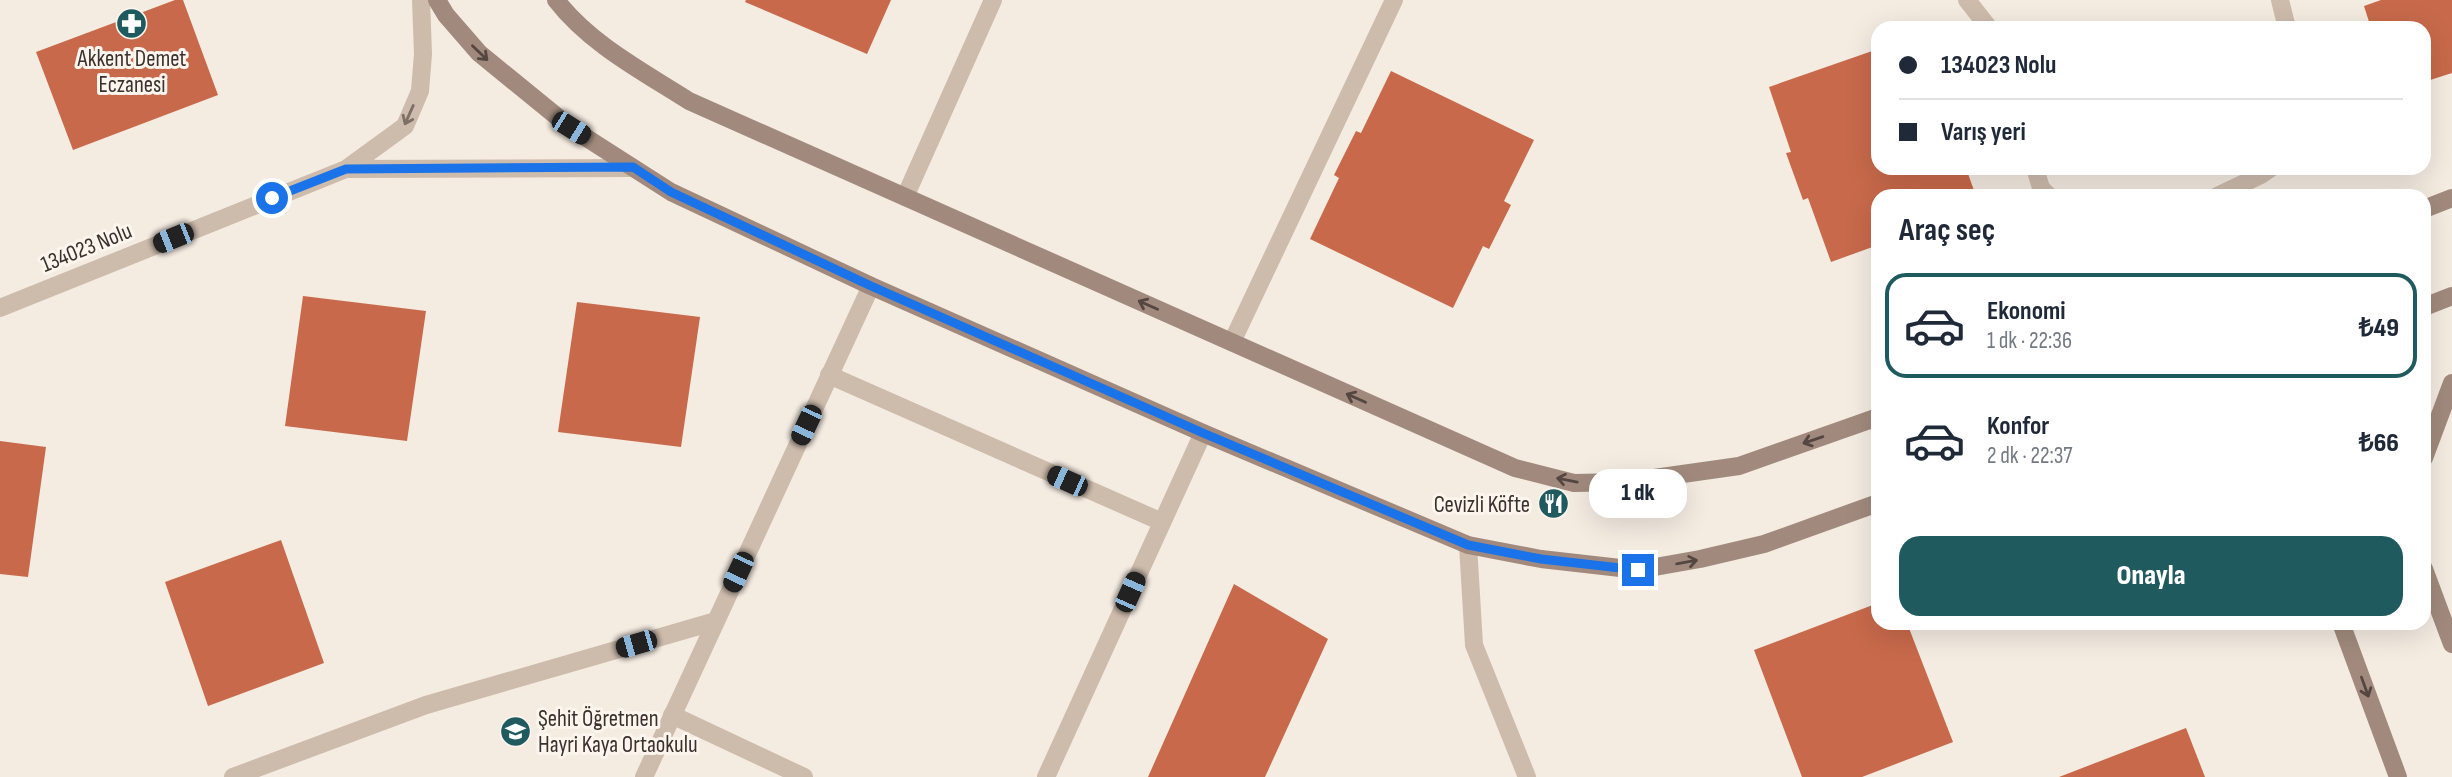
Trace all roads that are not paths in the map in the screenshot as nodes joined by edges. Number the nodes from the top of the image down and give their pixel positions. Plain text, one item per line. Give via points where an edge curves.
1 (421, 0) edge
2 (437, 0) edge
3 (556, 0) edge
4 (993, 0) edge
5 (1394, 0) edge
6 (1967, 0) edge
7 (2280, 0) edge
8 (1984, 21) edge
9 (2285, 21) edge
10 (633, 167) junction
11 (346, 169) junction
12 (2261, 175) edge
13 (2232, 189) edge
14 (905, 197) junction
15 (2452, 198) edge
16 (2431, 206) edge
17 (871, 286) junction
18 (2452, 296) edge
19 (2431, 304) edge
20 (0, 308) edge
21 (1232, 342) junction
22 (829, 375) junction
23 (2452, 383) edge
24 (1871, 419) edge
25 (1203, 433) junction
26 (2431, 439) edge
27 (1871, 506) edge
28 (1162, 522) junction
29 (1468, 545) junction
30 (2431, 588) edge
31 (716, 621) junction
32 (2345, 630) edge
33 (2452, 644) edge
34 (672, 716) junction
35 (233, 777) edge
36 (643, 777) edge
37 (804, 777) edge
38 (1046, 777) edge
39 (1527, 777) edge
40 (2398, 777) edge

1 -> 11 street via 420,91 405,126
2 -> 10 main road via 479,53 571,128
3 - 14 main road via 607,49 689,101
4 - 14 street
5 - 21 street
6 - 8 street
7 - 9 street
10 - 11 street
10 - 17 main road via 671,192
11 - 20 street, 134023 Nolu
12 - 13 street
21 -> 14 main road
15 - 16 main road
17 - 22 street
17 - 25 main road
18 - 19 main road
24 -> 21 main road via 1739,466 1626,482 1574,483 1515,468
22 - 28 street
22 - 31 street
23 - 26 main road
25 - 28 street
25 - 29 main road
29 -> 27 main road via 1638,570 1764,544
28 - 38 street
29 - 39 street via 1474,645
30 - 33 main road
31 - 34 street
31 - 35 street via 426,705
32 -> 40 main road
34 - 36 street
34 - 37 street

